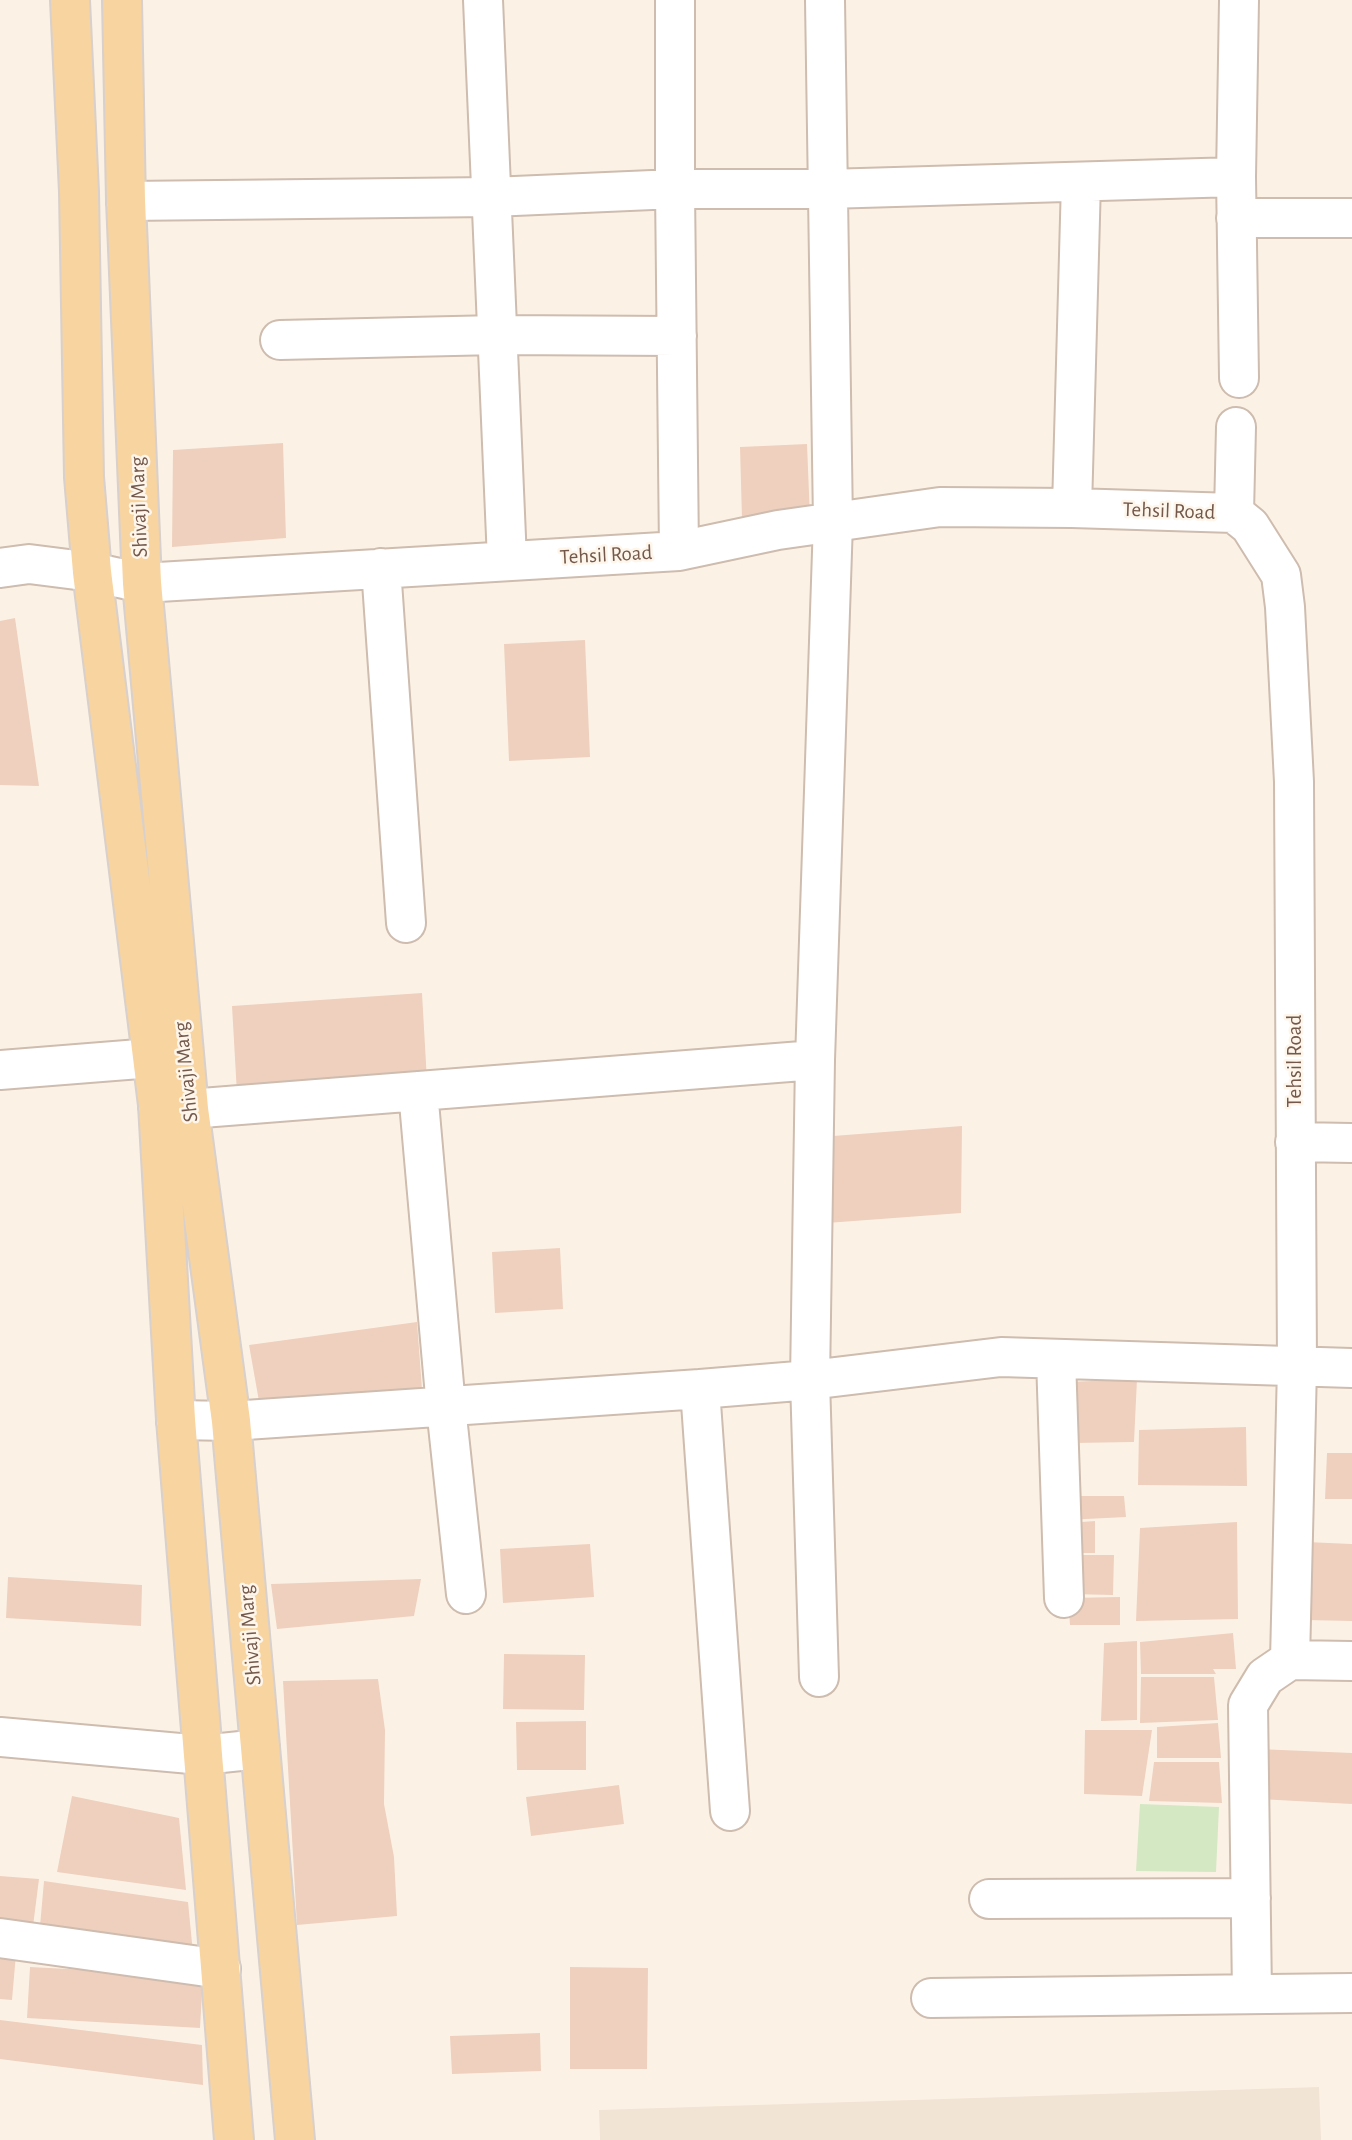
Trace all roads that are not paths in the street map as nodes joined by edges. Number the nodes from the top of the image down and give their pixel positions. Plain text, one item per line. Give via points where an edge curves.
1 (70, 0) edge
2 (122, 0) edge
3 (484, 0) edge
4 (676, 0) edge
5 (825, 0) edge
6 (1239, 0) edge
7 (1236, 177) junction
8 (1081, 182) junction
9 (675, 189) junction
10 (827, 189) junction
11 (492, 197) junction
12 (126, 201) junction
13 (1236, 218) junction
14 (1352, 218) edge
15 (497, 335) junction
16 (677, 337) junction
17 (281, 340) dead end
18 (1239, 379) dead end
19 (1236, 427) dead end
20 (1072, 508) junction
21 (1234, 513) junction
22 (833, 522) junction
23 (679, 551) junction
24 (507, 560) junction
25 (0, 568) edge
26 (381, 568) junction
27 (92, 572) junction
28 (142, 583) junction
29 (406, 923) dead end
30 (152, 1058) junction
31 (815, 1060) junction
32 (0, 1070) edge
33 (418, 1091) junction
34 (173, 1107) junction
35 (1295, 1142) junction
36 (1352, 1143) edge
37 (1056, 1359) junction
38 (1297, 1367) junction
39 (1352, 1368) edge
40 (810, 1380) junction
41 (701, 1389) junction
42 (446, 1407) junction
43 (176, 1420) junction
44 (231, 1421) junction
45 (466, 1594) dead end
46 (1064, 1598) dead end
47 (1290, 1660) junction
48 (1352, 1661) edge
49 (820, 1677) dead end
50 (0, 1737) edge
51 (260, 1749) junction
52 (202, 1755) junction
53 (730, 1811) dead end
54 (1251, 1898) junction
55 (989, 1899) dead end
56 (0, 1938) edge
57 (221, 1969) junction
58 (1352, 1993) edge
59 (1252, 1994) junction
60 (931, 1998) dead end
61 (234, 2140) edge
62 (295, 2140) edge

1 - 27 main road, Shivaji Marg via 84,477
2 - 12 main road, Shivaji Marg
3 - 11 street
4 - 9 street
5 - 10 street
6 - 7 street
7 - 8 street
7 - 13 street
8 - 10 street
8 - 20 street
9 - 10 street
9 - 11 street
9 - 16 street
10 - 22 street
11 - 12 street
11 - 15 street
12 - 28 main road, Shivaji Marg
13 - 14 street
13 - 18 street
15 - 16 street
15 - 17 street
15 - 24 street
16 - 23 street
19 - 21 street
20 - 21 street, Tehsil Road
20 - 22 street, Tehsil Road via 940,507
21 - 35 street, Tehsil Road via 1250,526 1281,575 1285,607 1294,782
22 - 23 street, Tehsil Road
22 - 31 street
23 - 24 street, Tehsil Road
24 - 26 street, Tehsil Road
25 - 27 street, Tehsil Road via 29,564
26 - 28 street, Tehsil Road
26 - 29 street
27 - 28 street, Tehsil Road
27 - 30 main road, Shivaji Marg
28 - 34 main road, Shivaji Marg
30 - 32 street
30 - 34 main road, Shivaji Marg
31 - 33 street
31 - 40 street
33 - 34 street
33 - 42 street
34 - 43 main road, Shivaji Marg
34 - 44 main road, Shivaji Marg
35 - 36 street
35 - 38 street, Tehsil Road
37 - 38 street
37 - 40 street via 1001,1357
37 - 46 street
38 - 39 street
38 - 47 street, Tehsil Road
40 - 41 street
40 - 49 street
41 - 42 street
41 - 53 street
42 - 44 street
42 - 45 street
43 - 44 street
43 - 52 main road, Shivaji Marg
44 - 51 main road, Shivaji Marg
47 - 48 street
47 - 54 street via 1265,1677 1248,1705
50 - 52 street
51 - 52 street
51 - 62 main road, Shivaji Marg
52 - 57 main road, Shivaji Marg
54 - 55 street
54 - 59 street
56 - 57 street
57 - 61 main road, Shivaji Marg
58 - 59 street
59 - 60 street

